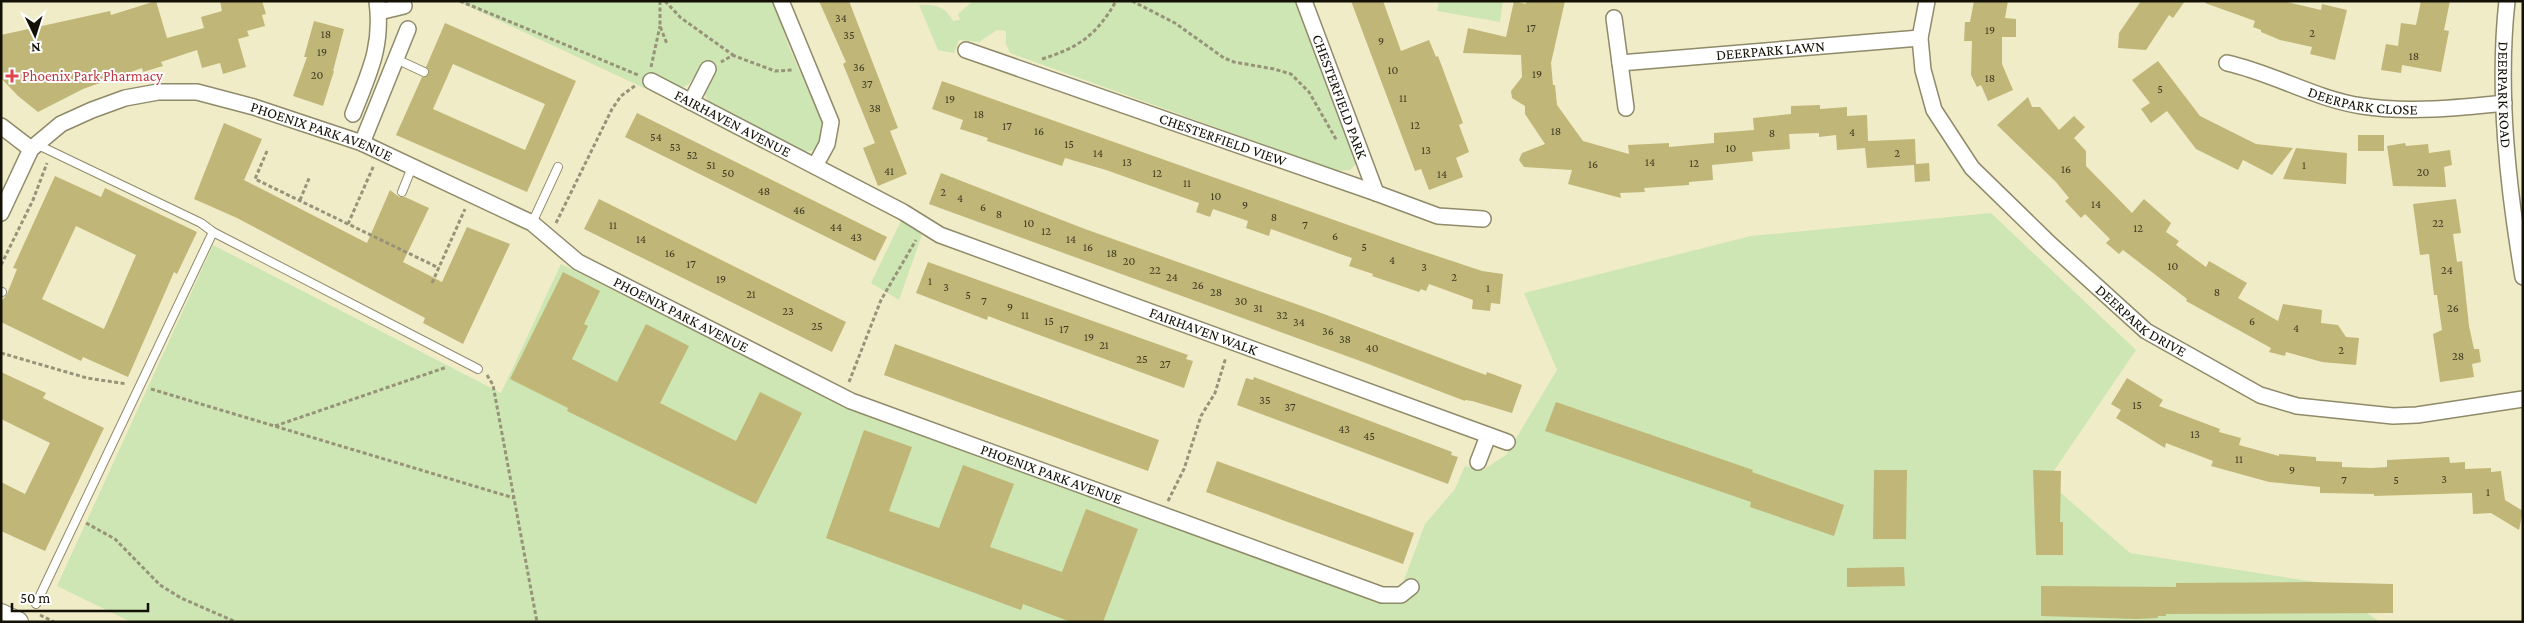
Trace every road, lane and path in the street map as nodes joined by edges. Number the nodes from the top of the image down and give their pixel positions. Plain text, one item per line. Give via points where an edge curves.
1 (460, 1) edge
2 (660, 1) edge
3 (665, 1) edge
4 (781, 1) edge
5 (1116, 1) edge
6 (1132, 1) edge
7 (1304, 1) edge
8 (1927, 1) edge
9 (2507, 1) edge
10 (378, 6) edge
11 (404, 6) dead end
12 (1614, 18) dead end
13 (660, 26) junction
14 (408, 29) dead end
15 (1920, 38) junction
16 (666, 44) dead end
17 (966, 50) dead end
18 (734, 55) junction
19 (396, 59) junction
20 (1620, 63) junction
21 (2227, 63) dead end
22 (713, 64) joint
23 (809, 70) junction
24 (424, 72) dead end
25 (1031, 72) junction
26 (649, 80) junction
27 (691, 102) junction
28 (2504, 103) junction
29 (1626, 108) dead end
30 (353, 114) dead end
31 (1, 126) edge
32 (362, 143) junction
33 (1339, 145) dead end
34 (34, 147) junction
35 (51, 151) junction
36 (268, 151) dead end
37 (380, 152) junction
38 (815, 166) junction
39 (412, 167) junction
40 (558, 167) dead end
41 (310, 176) dead end
42 (402, 192) dead end
43 (1376, 193) junction
44 (471, 195) junction
45 (300, 200) junction
46 (903, 212) joint
47 (1, 213) edge
48 (1483, 219) dead end
49 (532, 223) junction
50 (348, 224) junction
51 (924, 226) junction
52 (213, 232) junction
53 (549, 237) junction
54 (1, 265) edge
55 (439, 268) junction
56 (2523, 277) edge
57 (432, 283) dead end
58 (1231, 342) junction
59 (1, 353) edge
60 (463, 362) junction
61 (478, 369) joint
62 (140, 386) junction
63 (842, 396) junction
64 (2523, 400) edge
65 (275, 427) junction
66 (1488, 436) junction
67 (1506, 442) dead end
68 (1478, 462) dead end
69 (514, 498) junction
70 (1162, 515) junction
71 (77, 519) junction
72 (1411, 587) dead end
73 (36, 604) dead end
74 (1, 614) edge
75 (18, 622) edge
76 (236, 622) edge
77 (537, 622) edge

1 - 26 path
2 - 13 path
3 - 18 path via 681,18
4 - 23 street
5 - 25 path via 1090,36 1075,47 1035,61
6 - 33 path via 1175,23 1224,58 1290,74 1309,92
7 - 43 street, CHESTERFIELD PARK
8 - 15 street, DEERPARK DRIVE
9 - 28 street, DEERPARK ROAD via 2503,42
10 - 11 street
10 - 30 street via 376,53
12 - 20 street
13 - 16 path
13 - 26 path
14 - 19 street
15 - 20 street, DEERPARK LAWN
15 - 64 street, DEERPARK DRIVE via 1923,70 1934,110 1972,168 2146,331 2260,395 2298,406 2392,416
17 - 25 street, CHESTERFIELD VIEW
18 - 22 path
18 - 23 path via 775,71
19 - 24 lane
19 - 32 street
20 - 29 street
21 - 28 street, DEERPARK CLOSE via 2321,96 2362,106 2410,109
22 - 27 street
23 - 38 street via 831,122 827,144
25 - 43 street, CHESTERFIELD VIEW
26 - 27 street, FAIRHAVEN AVENUE
26 - 53 path via 620,96
27 - 38 street, FAIRHAVEN AVENUE
28 - 56 street, DEERPARK ROAD
31 - 34 street
32 - 34 street, PHOENIX PARK AVENUE via 245,104 197,92 158,92 125,98 92,110 61,124
32 - 37 street, PHOENIX PARK AVENUE
34 - 35 lane
34 - 47 street, PHOENIX PARK AVENUE
35 - 52 lane via 202,223
35 - 54 path via 33,200
36 - 45 path via 255,179
37 - 39 street, PHOENIX PARK AVENUE
37 - 50 path
38 - 46 street, FAIRHAVEN AVENUE
39 - 42 lane
39 - 44 street, PHOENIX PARK AVENUE
40 - 49 lane
41 - 45 path
43 - 48 street, CHESTERFIELD VIEW via 1438,216
44 - 49 street, PHOENIX PARK AVENUE
44 - 55 path
45 - 50 path
46 - 51 street, FAIRHAVEN WALK
49 - 53 street, PHOENIX PARK AVENUE
50 - 55 path
51 - 58 street, FAIRHAVEN WALK via 940,235
51 - 63 path via 881,300
52 - 60 lane
52 - 62 lane
53 - 63 street, PHOENIX PARK AVENUE via 578,262
55 - 57 path
58 - 66 street, FAIRHAVEN WALK
58 - 70 path via 1215,393 1201,416 1184,469
59 - 62 path via 87,378
60 - 61 lane
60 - 65 path
61 - 69 path via 490,377 494,385
62 - 65 path
62 - 71 lane
63 - 70 street, PHOENIX PARK AVENUE
65 - 69 path
66 - 67 street, FAIRHAVEN WALK
66 - 68 street
69 - 77 path
70 - 72 street, PHOENIX PARK AVENUE via 1382,595 1401,596
71 - 73 lane
71 - 76 path via 116,539 174,594
74 - 75 main road

